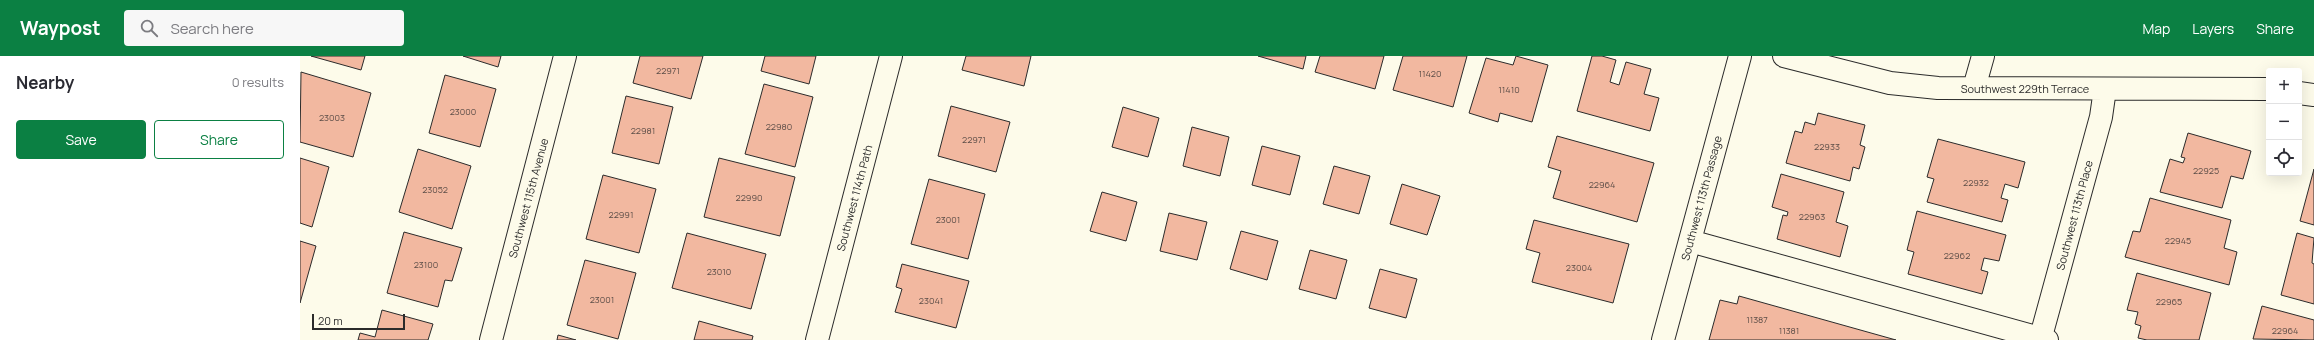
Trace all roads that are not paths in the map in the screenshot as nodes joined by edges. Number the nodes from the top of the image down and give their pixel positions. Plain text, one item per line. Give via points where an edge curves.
1 (565, 56) edge
2 (891, 56) edge
3 (1740, 56) edge
4 (1784, 56) edge
5 (1983, 56) edge
6 (1974, 88) junction
7 (2105, 89) junction
8 (2266, 90) edge
9 (2302, 93) edge
10 (2314, 95) edge
11 (1690, 241) junction
12 (2043, 339) edge
13 (491, 340) edge
14 (817, 340) edge
15 (1663, 340) edge

1 - 13 street, Southwest 115th Avenue
2 - 14 street, Southwest 114th Path
3 - 11 street, Southwest 113th Passage
4 - 6 street, Southwest 229th Terrace via 1890,82 1938,88
5 - 6 street
6 - 7 street, Southwest 229th Terrace
7 - 8 street, Southwest 229th Terrace
7 - 12 street, Southwest 113th Place via 2101,117
9 - 10 street
11 - 12 street
11 - 15 street, Southwest 113th Passage

